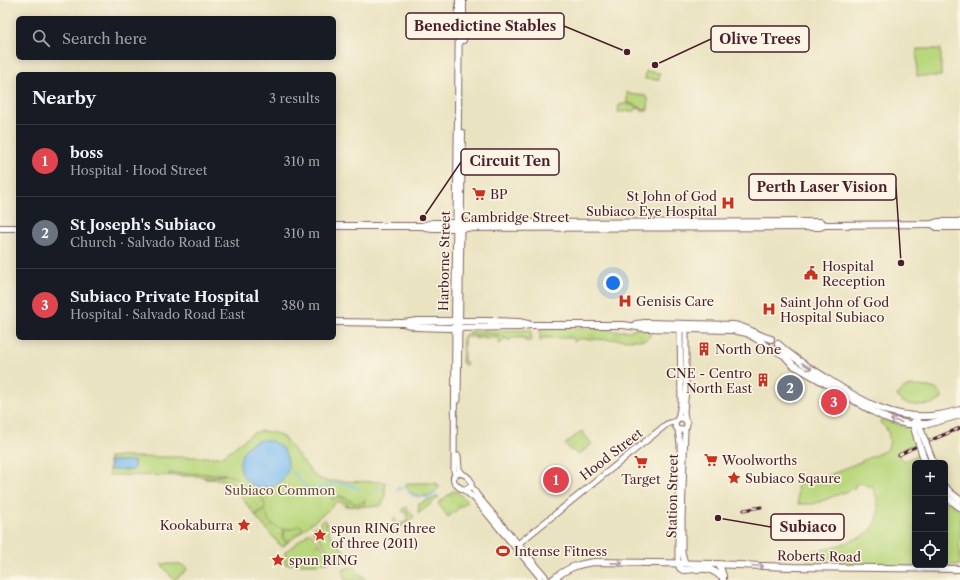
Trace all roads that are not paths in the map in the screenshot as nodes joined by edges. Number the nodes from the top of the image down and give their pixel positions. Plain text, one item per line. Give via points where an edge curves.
1 (459, 0) edge
2 (463, 0) edge
3 (960, 222) edge
4 (932, 224) junction
5 (336, 226) edge
6 (458, 226) junction
7 (960, 227) edge
8 (0, 228) edge
9 (16, 228) edge
10 (336, 322) edge
11 (457, 324) junction
12 (683, 326) junction
13 (771, 339) junction
14 (778, 344) junction
15 (767, 346) junction
16 (774, 350) junction
17 (960, 410) edge
18 (960, 415) edge
19 (916, 416) junction
20 (677, 420) junction
21 (685, 420) junction
22 (916, 424) junction
23 (663, 428) junction
24 (677, 428) junction
25 (685, 429) junction
26 (928, 460) edge
27 (462, 473) junction
28 (455, 474) junction
29 (471, 486) junction
30 (464, 490) junction
31 (948, 490) edge
32 (948, 498) edge
33 (960, 500) edge
34 (960, 508) edge
35 (518, 544) junction
36 (678, 563) junction
37 (685, 563) junction
38 (719, 564) junction
39 (960, 569) edge
40 (544, 578) edge
41 (721, 578) edge
42 (553, 579) edge

1 - 6 main road, Harborne Street
2 - 6 main road, Harborne Street
3 - 4 main road, Cambridge Street
4 - 6 main road, Cambridge Street via 825,225 820,222
4 - 7 main road, Cambridge Street via 937,227
5 - 6 main road, Cambridge Street
6 - 11 main road, Harborne Street
8 - 9 main road
10 - 11 main road via 417,321
11 - 12 main road via 645,323
11 - 27 street, Harborne Street via 458,459 459,470
11 - 28 street, Harborne Street
12 - 13 main road via 734,325
12 - 15 main road via 737,330 747,333
12 - 20 street via 681,403
12 - 21 street
13 - 14 main road
13 - 15 main road
14 - 16 main road
14 -> 19 main road via 838,386 874,406
15 - 16 main road
22 -> 16 main road via 890,420 874,412 793,365 784,355
17 - 19 main road via 947,414
18 - 22 main road via 928,424
19 - 22 main road
20 - 21 street
20 - 23 street, Hood Street
20 - 24 street
21 - 25 street
22 - 26 main road, bridge
23 - 24 street
23 - 35 street, Hood Street
24 - 25 street
24 - 36 street, Station Street via 680,444
25 - 37 street, Station Street via 682,519 682,552
27 - 28 street
27 - 29 street via 470,478
28 - 30 street via 455,484
29 - 30 street
29 - 35 street
30 - 40 street via 474,498 539,576
31 - 33 main road
32 - 34 main road
35 - 40 street
36 - 37 main road, Roberts Road
36 - 41 main road via 683,570 708,569
42 -> 36 main road, Roberts Road via 584,563
37 - 38 main road, Roberts Road
38 -> 39 main road, Roberts Road
38 - 41 main road
40 - 42 street

